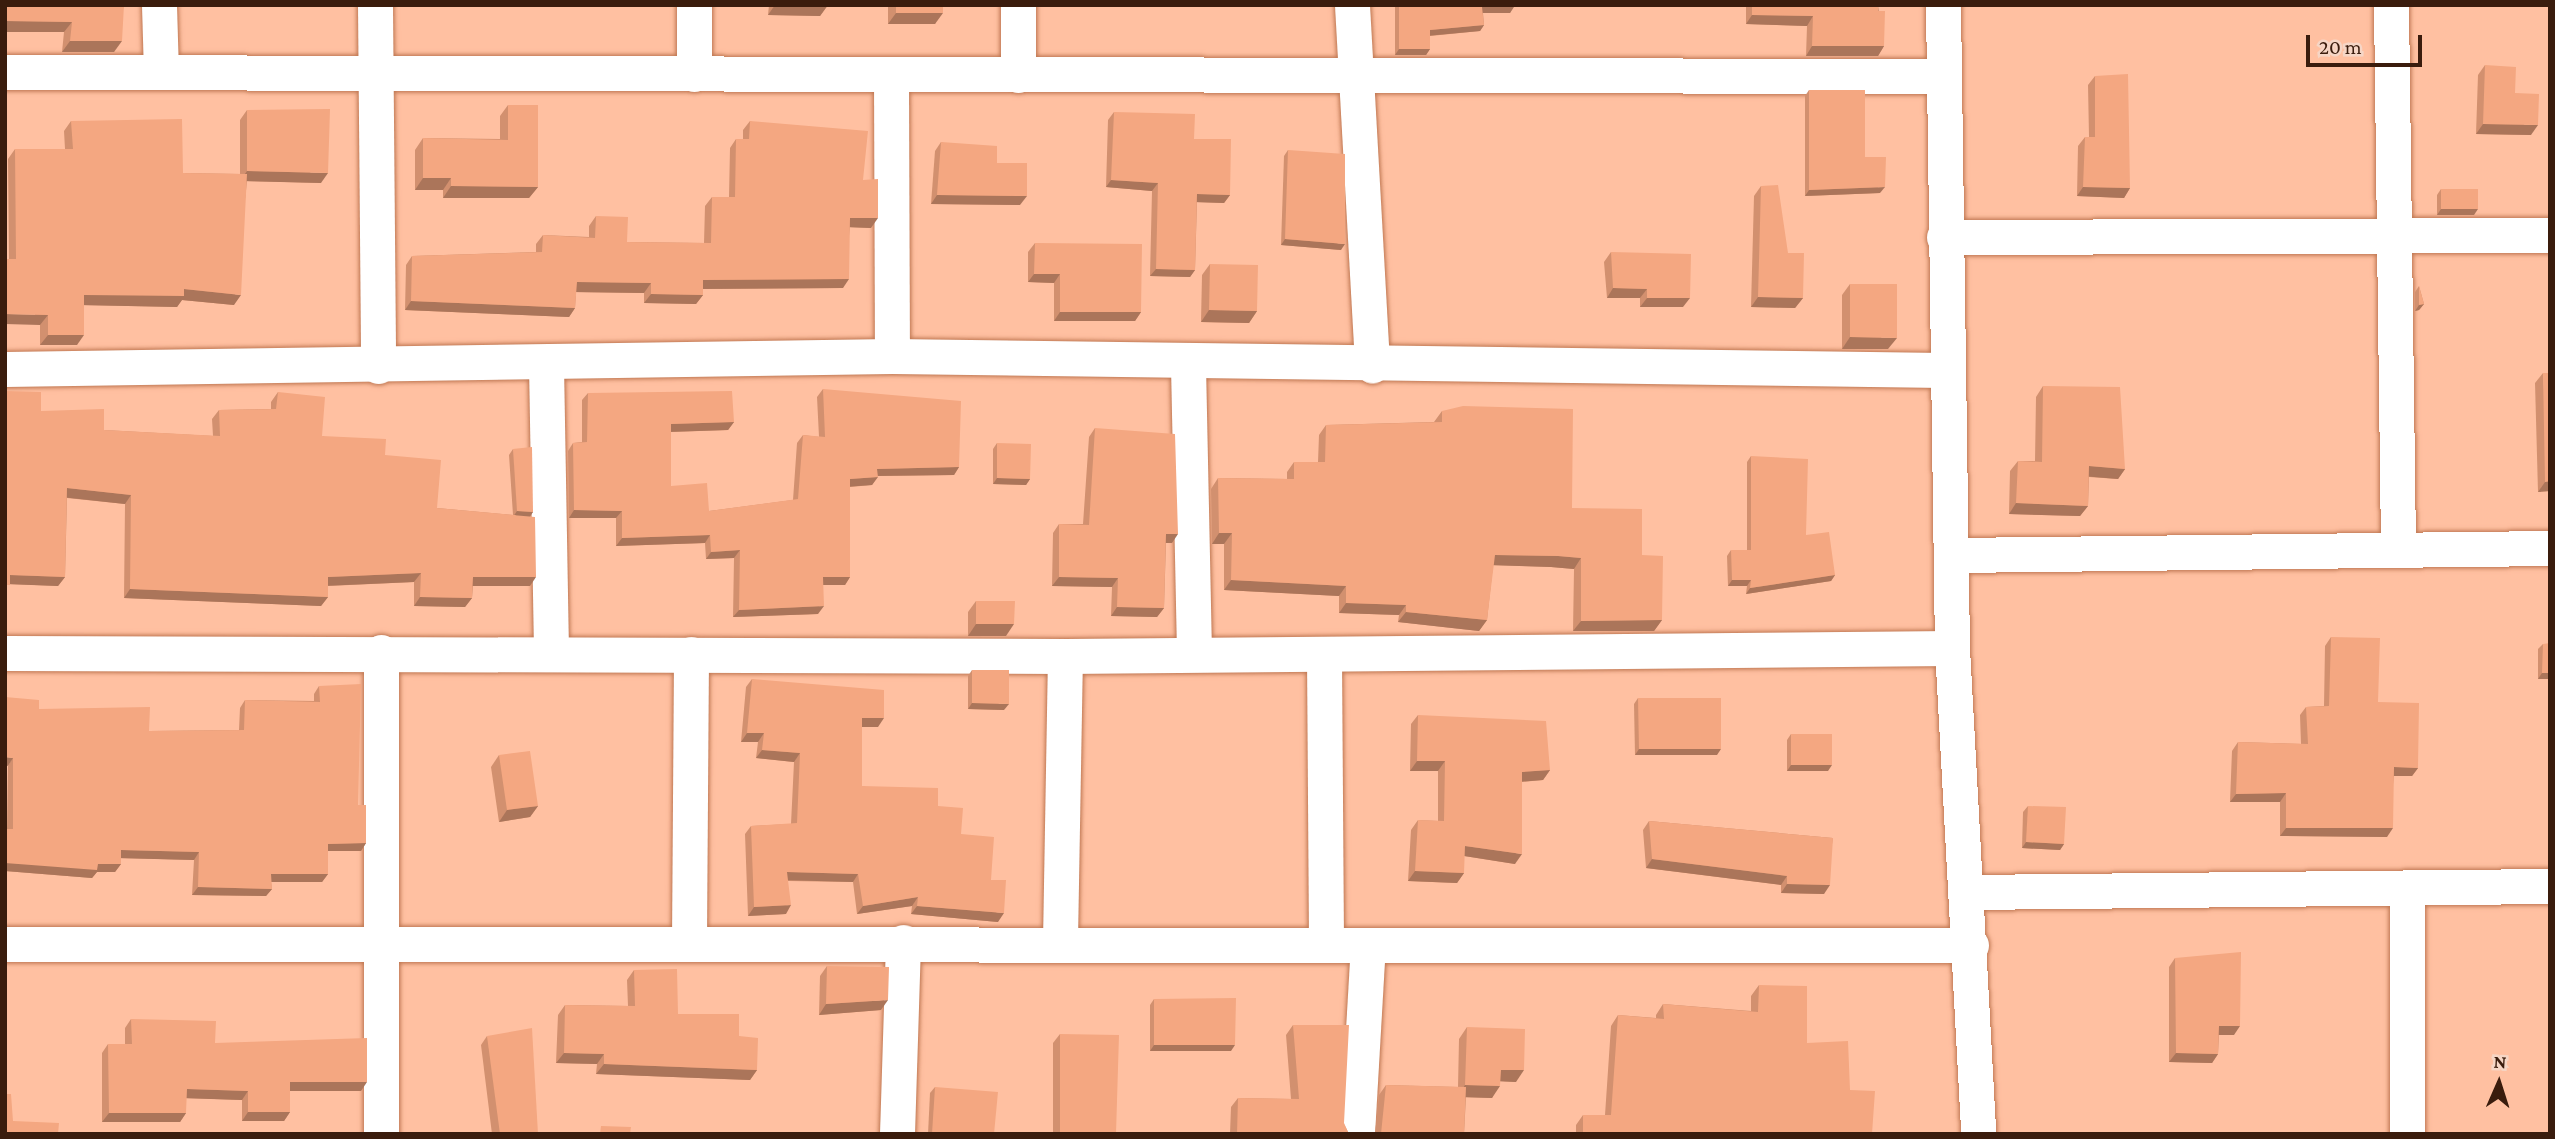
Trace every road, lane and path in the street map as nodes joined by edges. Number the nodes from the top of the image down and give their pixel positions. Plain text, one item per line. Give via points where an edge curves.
1 (159, 5) edge
2 (375, 5) edge
3 (694, 5) edge
4 (1018, 5) edge
5 (1352, 5) edge
6 (1943, 5) edge
7 (2391, 5) edge
8 (161, 71) junction
9 (5, 72) edge
10 (378, 72) junction
11 (694, 74) junction
12 (1018, 75) junction
13 (1356, 75) junction
14 (1942, 76) junction
15 (891, 78) junction
16 (2550, 235) edge
17 (2395, 236) junction
18 (1944, 237) junction
19 (892, 356) junction
20 (546, 365) junction
21 (1188, 365) junction
22 (1372, 365) junction
23 (378, 366) junction
24 (5, 369) edge
25 (1944, 370) junction
26 (2550, 548) edge
27 (2398, 550) junction
28 (1953, 555) junction
29 (1952, 648) junction
30 (381, 652) junction
31 (551, 652) junction
32 (5, 653) edge
33 (1195, 653) junction
34 (691, 654) junction
35 (1324, 655) junction
36 (1065, 656) junction
37 (2550, 886) edge
38 (2407, 888) junction
39 (1968, 892) junction
40 (380, 940) junction
41 (1060, 941) junction
42 (689, 942) junction
43 (903, 942) junction
44 (5, 944) edge
45 (1326, 945) junction
46 (1368, 945) junction
47 (1971, 945) junction
48 (381, 1134) edge
49 (897, 1134) edge
50 (1357, 1134) edge
51 (1978, 1134) edge
52 (2407, 1134) edge

1 - 8 street
2 - 10 street
3 - 11 street
4 - 12 street
5 - 13 street
6 - 14 street
7 - 17 street
8 - 9 street
8 - 10 street
10 - 11 street
10 - 23 street
11 - 15 street
12 - 13 street
12 - 15 street
13 - 14 street
13 - 22 street
14 - 18 street
15 - 19 street
16 - 17 street
17 - 18 street
17 - 27 street
18 - 25 street
19 - 20 street
19 - 21 street
20 - 23 street
20 - 31 street
21 - 22 street
21 - 33 street
22 - 25 street
23 - 24 street
25 - 28 street
26 - 27 street
27 - 28 street
28 - 29 street
29 - 35 street
29 - 39 street
30 - 31 street
30 - 32 street
30 - 40 street
31 - 34 street
33 - 35 street
33 - 36 street
34 - 36 street
34 - 42 street
35 - 45 street
36 - 41 street
37 - 38 street
38 - 39 street
38 - 52 street
39 - 47 street
40 - 42 street
40 - 44 street
40 - 48 street
41 - 43 street
41 - 45 street
42 - 43 street
43 - 49 street
45 - 46 street
46 - 47 street
46 - 50 street
47 - 51 street

